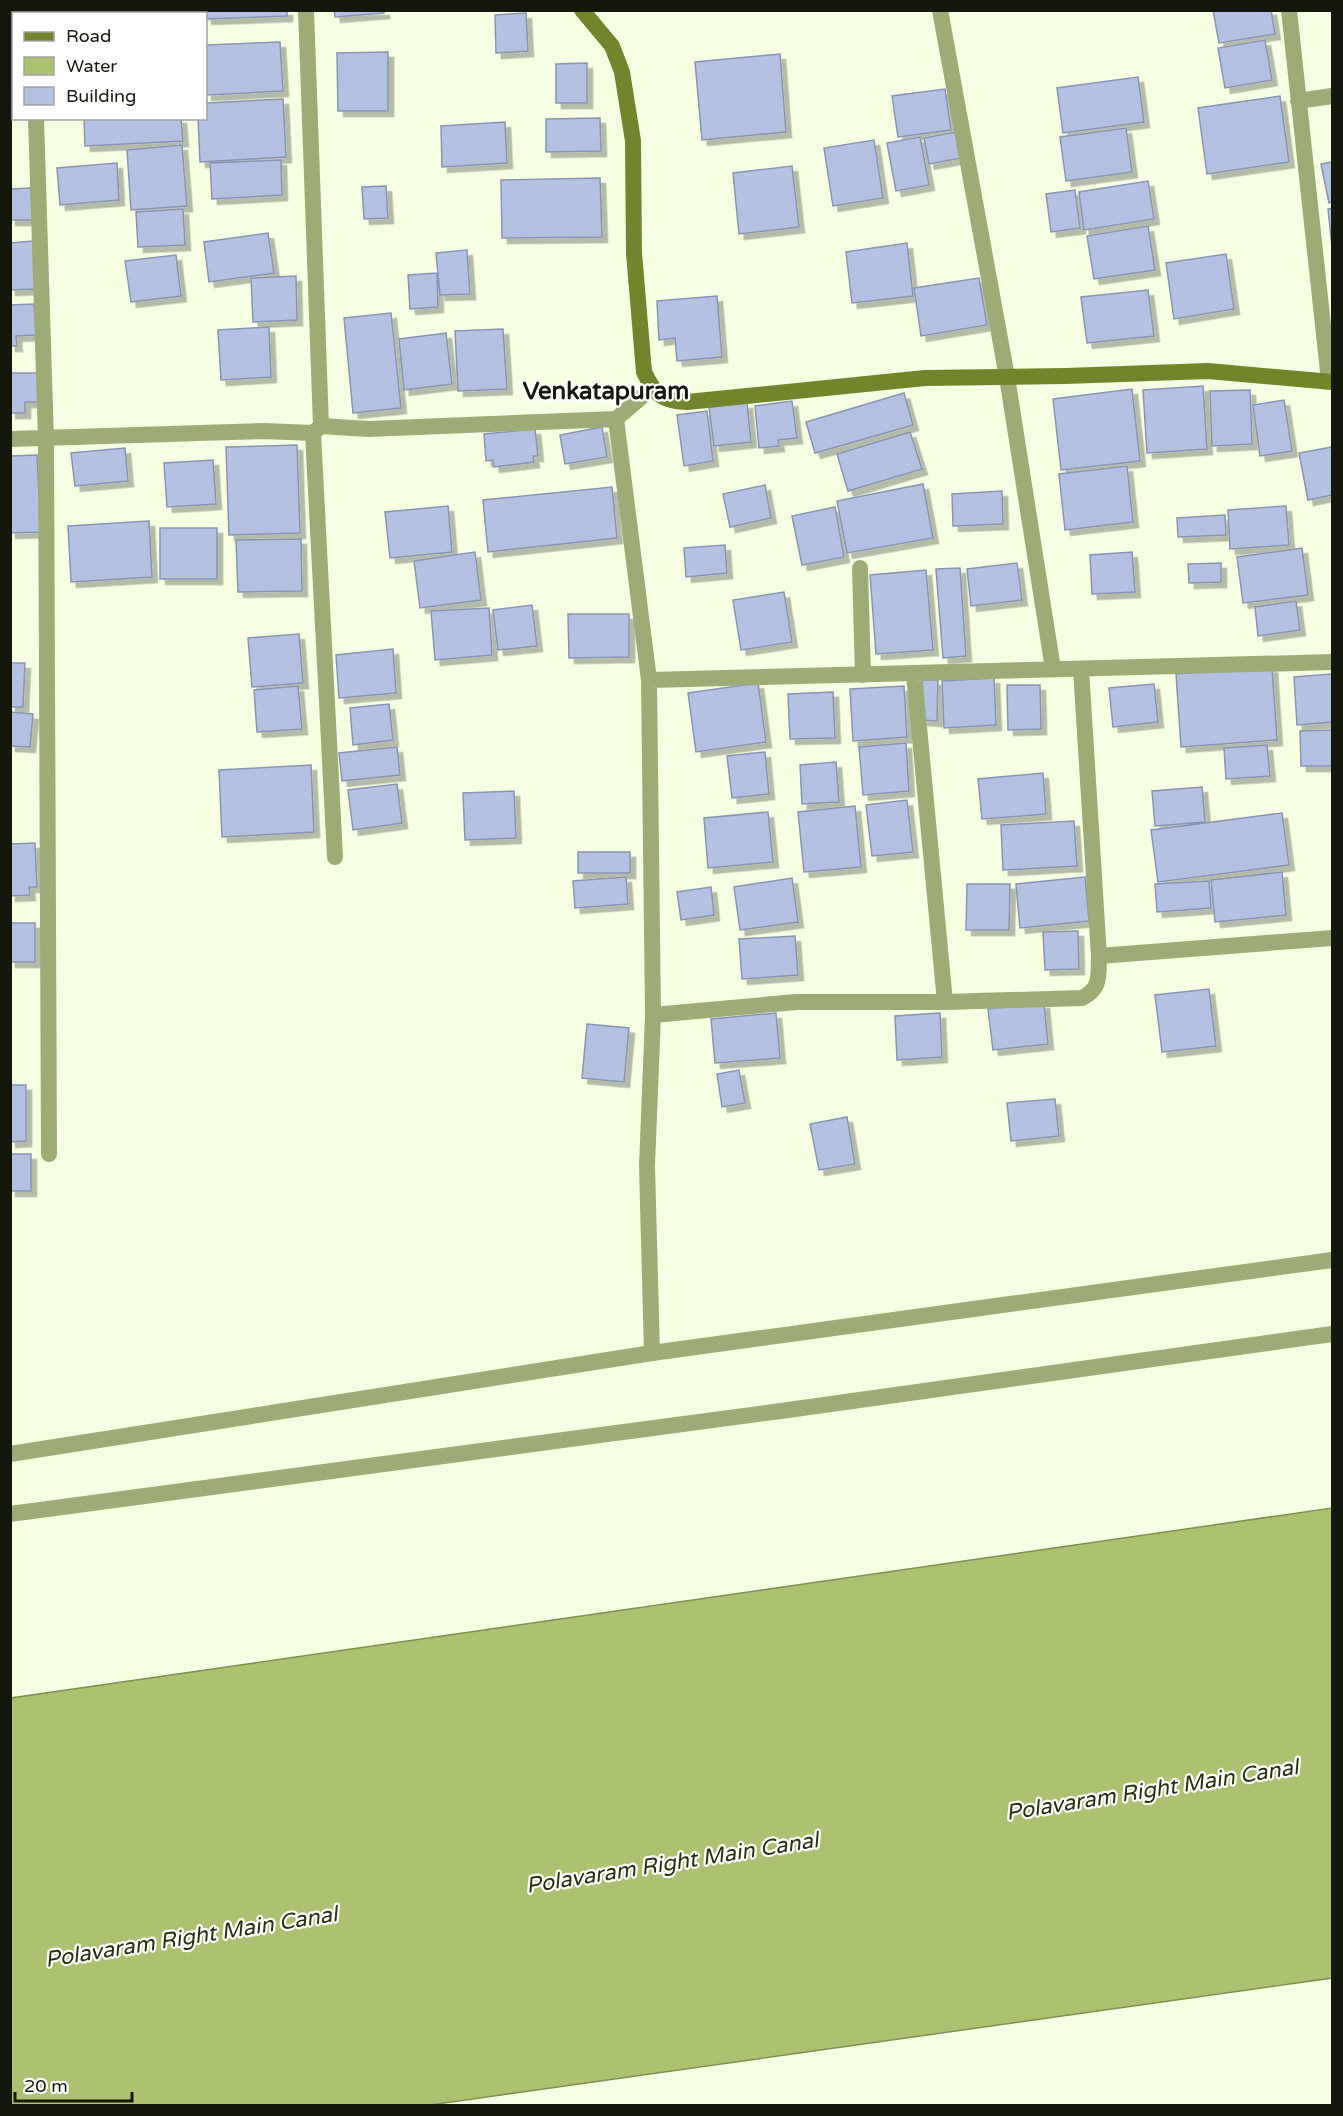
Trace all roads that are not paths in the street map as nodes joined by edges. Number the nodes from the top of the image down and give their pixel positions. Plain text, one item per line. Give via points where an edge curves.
1 (306, 10) edge
2 (582, 10) edge
3 (940, 10) edge
4 (1289, 10) edge
5 (1332, 96) edge
6 (1298, 101) junction
7 (36, 120) edge
8 (1007, 377) junction
9 (1331, 382) edge
10 (652, 388) junction
11 (616, 419) junction
12 (317, 430) junction
13 (10, 439) edge
14 (46, 440) junction
15 (860, 568) dead end
16 (1332, 662) edge
17 (1053, 669) junction
18 (1081, 669) junction
19 (914, 674) junction
20 (863, 675) junction
21 (649, 680) junction
22 (335, 857) dead end
23 (1332, 938) edge
24 (1099, 956) junction
25 (945, 1002) junction
26 (653, 1015) junction
27 (49, 1154) dead end
28 (1332, 1260) edge
29 (1332, 1334) edge
30 (652, 1353) junction
31 (10, 1454) edge
32 (10, 1514) edge

1 - 12 street
2 - 10 main road via 612,46 622,72 633,141 634,253 644,372
3 - 8 street
4 - 6 street
5 - 6 street
6 - 9 street
7 - 14 street
8 - 9 main road via 1208,370
8 - 10 main road via 925,378 687,402 668,401
8 - 17 street
10 - 11 street
11 - 12 street
11 - 21 street
12 - 14 street
12 - 22 street
13 - 14 street
14 - 27 street
15 - 20 street
16 - 18 street
17 - 18 street
17 - 19 street
18 - 24 street
19 - 20 street
19 - 25 street
20 - 21 street
21 - 26 street
23 - 24 street
24 - 25 street via 1097,986 1082,998
25 - 26 street via 795,1002
26 - 30 street via 647,1166
28 - 30 street
29 - 32 street
30 - 31 street

